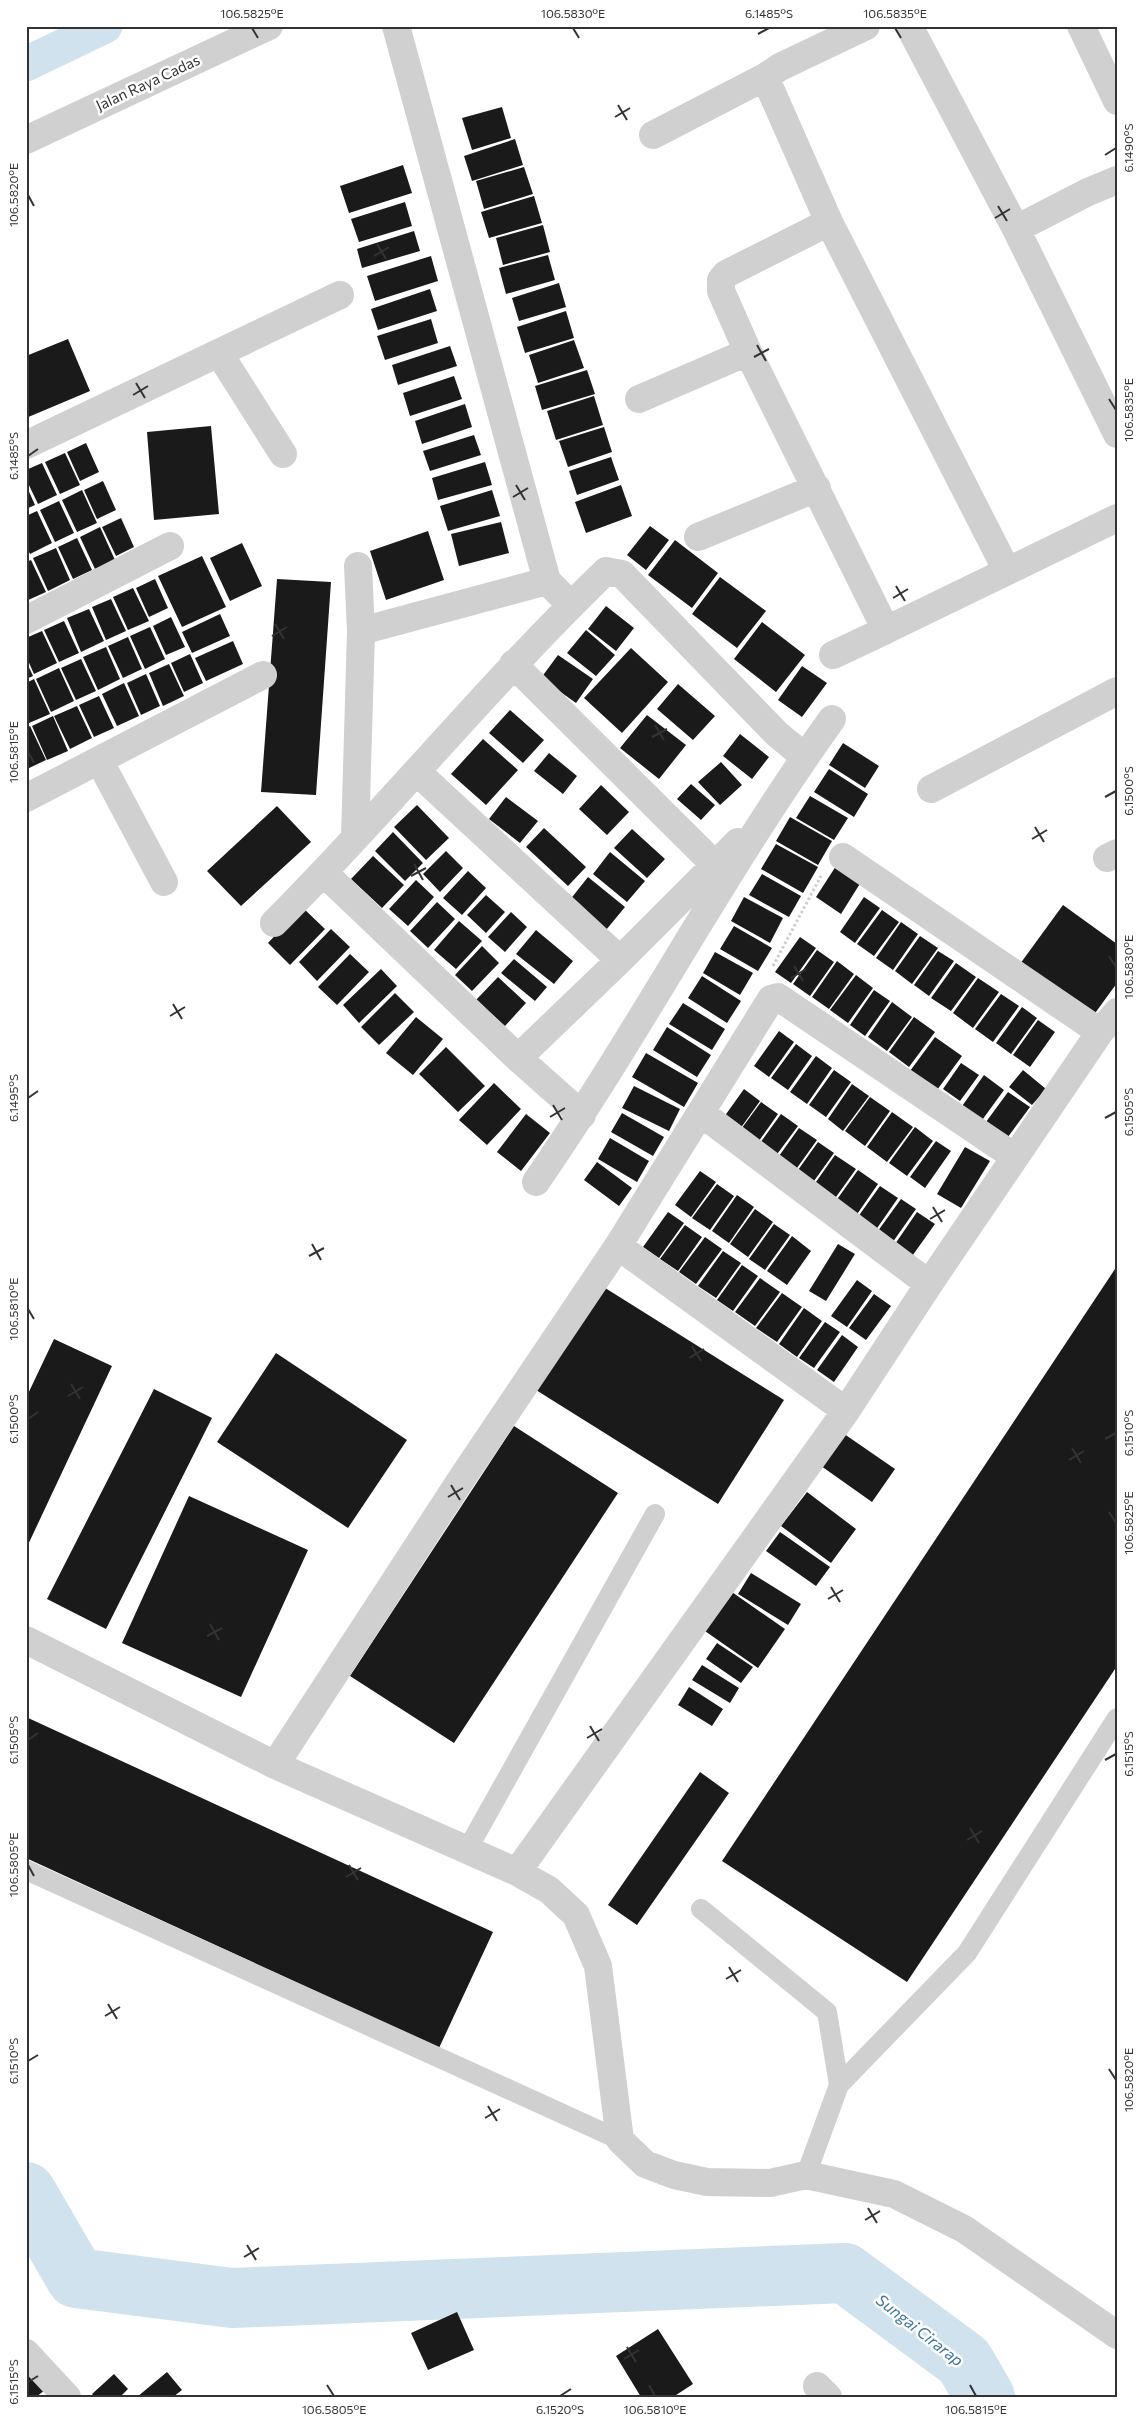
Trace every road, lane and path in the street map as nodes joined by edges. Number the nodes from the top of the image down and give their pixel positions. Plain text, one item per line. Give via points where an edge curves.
1 (269, 26) edge
2 (396, 26) edge
3 (866, 26) edge
4 (909, 26) edge
5 (1081, 26) edge
6 (765, 77) junction
7 (1117, 101) edge
8 (653, 135) dead end
9 (26, 140) edge
10 (1117, 180) edge
11 (829, 222) junction
12 (1016, 230) junction
13 (340, 295) dead end
14 (748, 352) junction
15 (219, 353) junction
16 (639, 399) dead end
17 (1117, 434) edge
18 (26, 445) edge
19 (283, 454) dead end
20 (817, 488) junction
21 (1117, 518) edge
22 (698, 537) dead end
23 (170, 546) dead end
24 (358, 566) dead end
25 (1007, 571) junction
26 (547, 581) junction
27 (571, 605) junction
28 (26, 620) edge
29 (886, 630) junction
30 (361, 631) junction
31 (833, 655) dead end
32 (514, 664) junction
33 (262, 675) dead end
34 (1117, 691) edge
35 (832, 719) dead end
36 (805, 756) junction
37 (99, 760) junction
38 (417, 772) junction
39 (931, 788) dead end
40 (26, 798) edge
41 (763, 819) junction
42 (355, 837) junction
43 (843, 857) joint
44 (714, 864) junction
45 (324, 873) junction
46 (164, 882) dead end
47 (274, 923) dead end
48 (620, 960) junction
49 (773, 997) junction
50 (1109, 1022) edge
51 (518, 1058) junction
52 (701, 1113) junction
53 (582, 1115) junction
54 (1015, 1157) junction
55 (536, 1182) dead end
56 (618, 1246) junction
57 (929, 1284) junction
58 (846, 1411) junction
59 (655, 1514) dead end
60 (26, 1640) edge
61 (1117, 1718) edge
62 (276, 1765) junction
63 (466, 1850) junction
64 (26, 1870) edge
65 (518, 1872) junction
66 (701, 1909) dead end
67 (839, 2085) junction
68 (620, 2140) junction
69 (806, 2175) junction
70 (1117, 2335) edge
71 (26, 2353) edge
72 (62, 2395) edge

1 - 9 street, Jalan Raya Cadas
2 - 26 street
3 - 6 street
4 - 12 street
5 - 7 street
6 - 8 street
6 - 11 street
10 - 12 street
11 - 14 street via 726,274 721,280 721,291
11 - 25 street
12 - 17 street
13 - 15 street
14 - 16 street
14 - 20 street
15 - 18 street
15 - 19 street
20 - 22 street
20 - 29 street
21 - 25 street
23 - 28 street
24 - 30 street
25 - 29 street
26 - 27 street
26 - 30 street
27 - 32 street
27 - 36 street via 606,571 622,574 777,734
29 - 31 street
30 - 42 street
32 - 38 street
32 - 44 street
33 - 37 street
34 - 39 street
35 - 36 street
36 - 41 street
37 - 40 street
37 - 46 street
38 - 42 street
38 - 48 street
41 - 44 street
41 - 53 street
42 - 45 street
43 - 49 path via 826,867 768,976
43 - 50 street
44 - 48 street
45 - 47 street
45 - 51 street
48 - 51 street
49 - 52 street
49 - 54 street via 778,997
50 - 54 street
51 - 53 street
52 - 56 street
52 - 57 street
53 - 55 street
54 - 57 street
56 - 58 street
56 - 62 street via 467,1470
57 - 58 street
58 - 65 street
59 - 63 lane
60 - 62 street
61 - 67 lane via 967,1952
62 - 63 street
63 - 65 street
64 - 68 lane
65 - 68 street via 549,1890 576,1915 598,1966
66 - 67 lane via 827,2012
67 - 69 lane
68 - 69 street via 645,2164 707,2182 770,2183
69 - 70 street via 894,2194 964,2229
71 - 72 street

